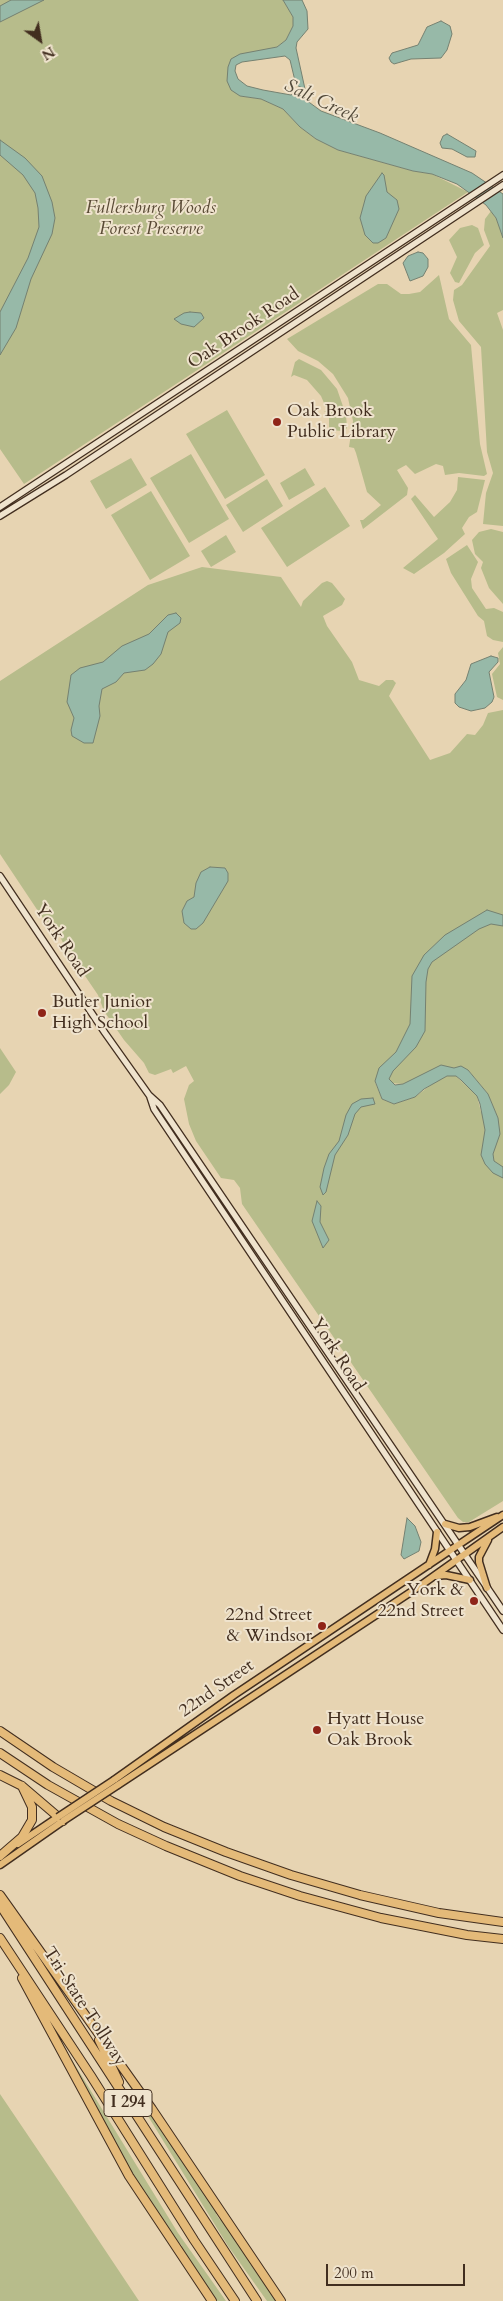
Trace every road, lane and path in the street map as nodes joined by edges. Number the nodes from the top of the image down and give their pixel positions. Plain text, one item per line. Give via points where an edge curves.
1 (501, 176) edge
2 (503, 185) edge
3 (0, 507) edge
4 (0, 516) edge
5 (0, 876) edge
6 (149, 1095) junction
7 (503, 1515) edge
8 (445, 1524) junction
9 (503, 1527) edge
10 (437, 1532) junction
11 (493, 1533) junction
12 (460, 1546) junction
13 (450, 1552) junction
14 (465, 1555) junction
15 (456, 1561) junction
16 (428, 1566) junction
17 (434, 1576) junction
18 (470, 1580) junction
19 (487, 1588) junction
20 (503, 1611) edge
21 (503, 1630) edge
22 (0, 1731) edge
23 (0, 1753) edge
24 (0, 1775) edge
25 (116, 1782) junction
26 (22, 1786) junction
27 (61, 1819) junction
28 (0, 1857) edge
29 (0, 1865) edge
30 (0, 1894) edge
31 (3, 1904) edge
32 (503, 1922) edge
33 (503, 1939) edge
34 (1, 1940) edge
35 (82, 2009) junction
36 (125, 2098) junction
37 (212, 2301) edge
38 (235, 2301) edge
39 (257, 2301) edge
40 (281, 2301) edge

1 - 3 main road, Oak Brook Road
2 - 4 main road, Oak Brook Road
5 - 6 main road, York Road
6 - 8 main road, York Road via 160,1105
6 - 10 main road, York Road via 154,1109
7 - 8 main road via 470,1527
7 - 12 main road, 22nd Street
8 - 12 main road, York Road
9 - 11 main road, 22nd Street
10 - 13 main road, York Road
10 - 16 main road
11 - 14 main road, 22nd Street
11 - 19 main road via 479,1557
12 - 13 main road, 22nd Street
12 - 14 main road, York Road
13 - 15 main road, York Road
13 - 16 main road, 22nd Street
14 - 15 main road, 22nd Street
14 - 19 main road, York Road
15 - 17 main road, 22nd Street
15 - 18 main road, York Road
16 - 25 main road, 22nd Street via 234,1695
17 - 18 main road
17 - 25 main road, 22nd Street
18 - 21 main road, York Road
19 - 20 main road, York Road
22 - 32 highway via 105,1798 226,1852 360,1895 446,1914
23 - 33 highway via 118,1824 240,1876 381,1918
24 - 26 highway
25 - 27 main road, 22nd Street, bridge
26 - 27 highway
26 - 28 highway via 32,1807 32,1820 22,1837
27 - 28 main road, 22nd Street
27 - 29 main road, 22nd Street
30 - 31 highway
31 - 35 highway
31 - 36 highway, Tri-State Tollway / I 294
34 - 37 highway via 128,2176
34 - 38 highway, Tri-State Tollway / I 294
35 - 36 highway
35 - 40 highway
36 - 39 highway, Tri-State Tollway / I 294

